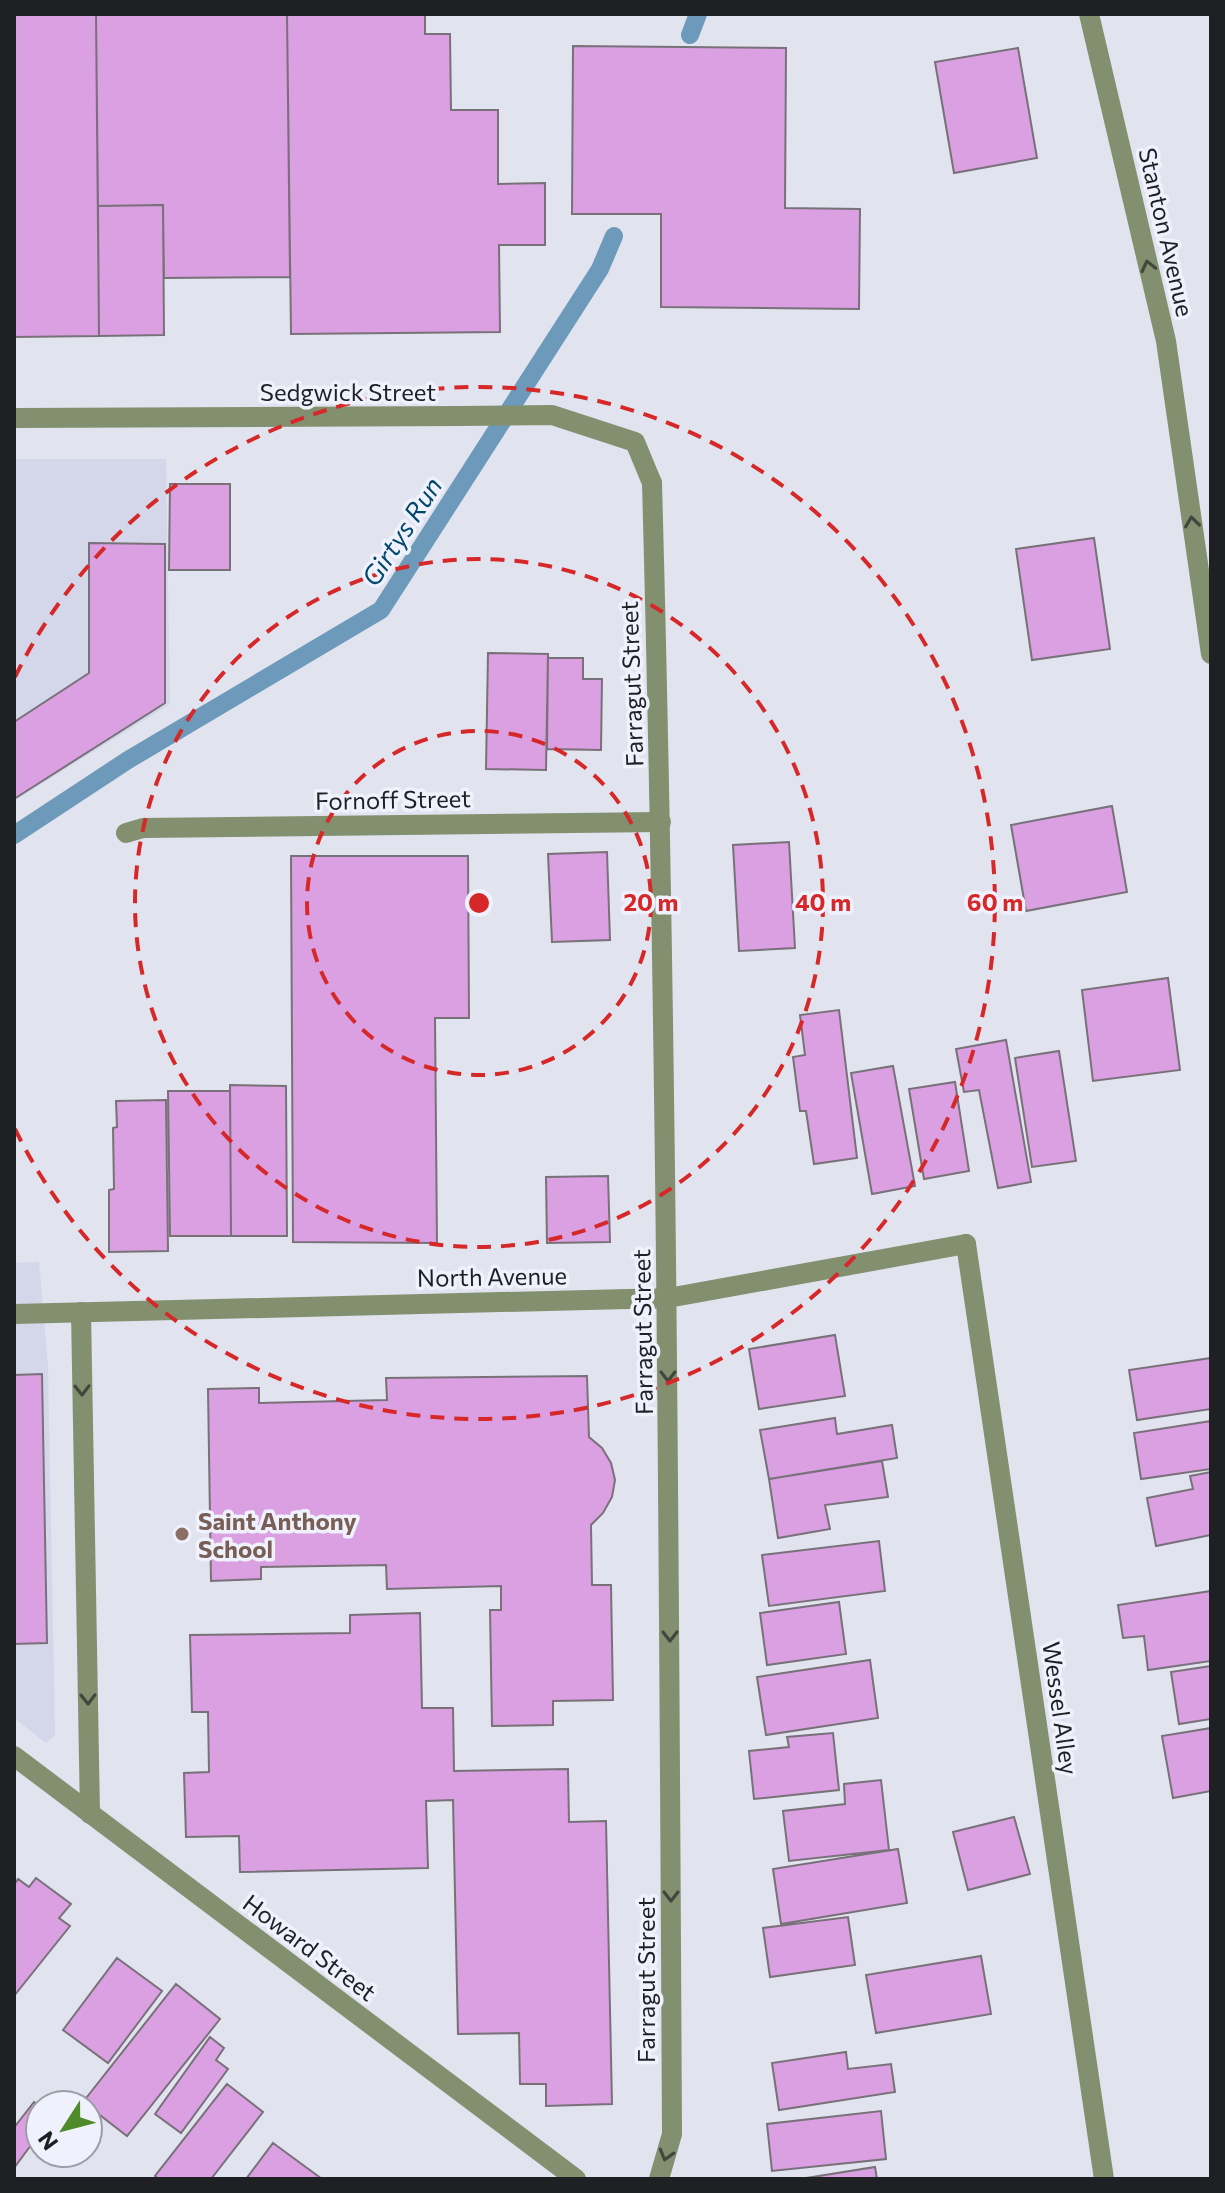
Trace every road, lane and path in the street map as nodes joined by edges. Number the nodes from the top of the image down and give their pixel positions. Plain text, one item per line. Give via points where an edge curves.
1 (1089, 14) edge
2 (14, 418) edge
3 (652, 483) joint
4 (1211, 654) edge
5 (661, 822) junction
6 (126, 833) dead end
7 (966, 1244) joint
8 (668, 1298) junction
9 (81, 1312) junction
10 (14, 1314) edge
11 (14, 1756) edge
12 (90, 1814) junction
13 (576, 2179) edge
14 (659, 2179) edge
15 (1104, 2179) edge

4 -> 1 street, Stanton Avenue via 1166,341
2 - 3 street, Sedgwick Street via 552,415 635,442
3 - 5 street, Farragut Street
5 - 6 street, Fornoff Street via 143,828
5 - 8 street, Farragut Street
7 - 8 street, North Avenue
7 - 15 street, Wessel Alley
8 - 9 street, North Avenue
8 -> 14 street, Farragut Street via 672,2134
9 - 10 street, North Avenue
9 -> 12 street
11 - 12 street, Howard Street
12 - 13 street, Howard Street

